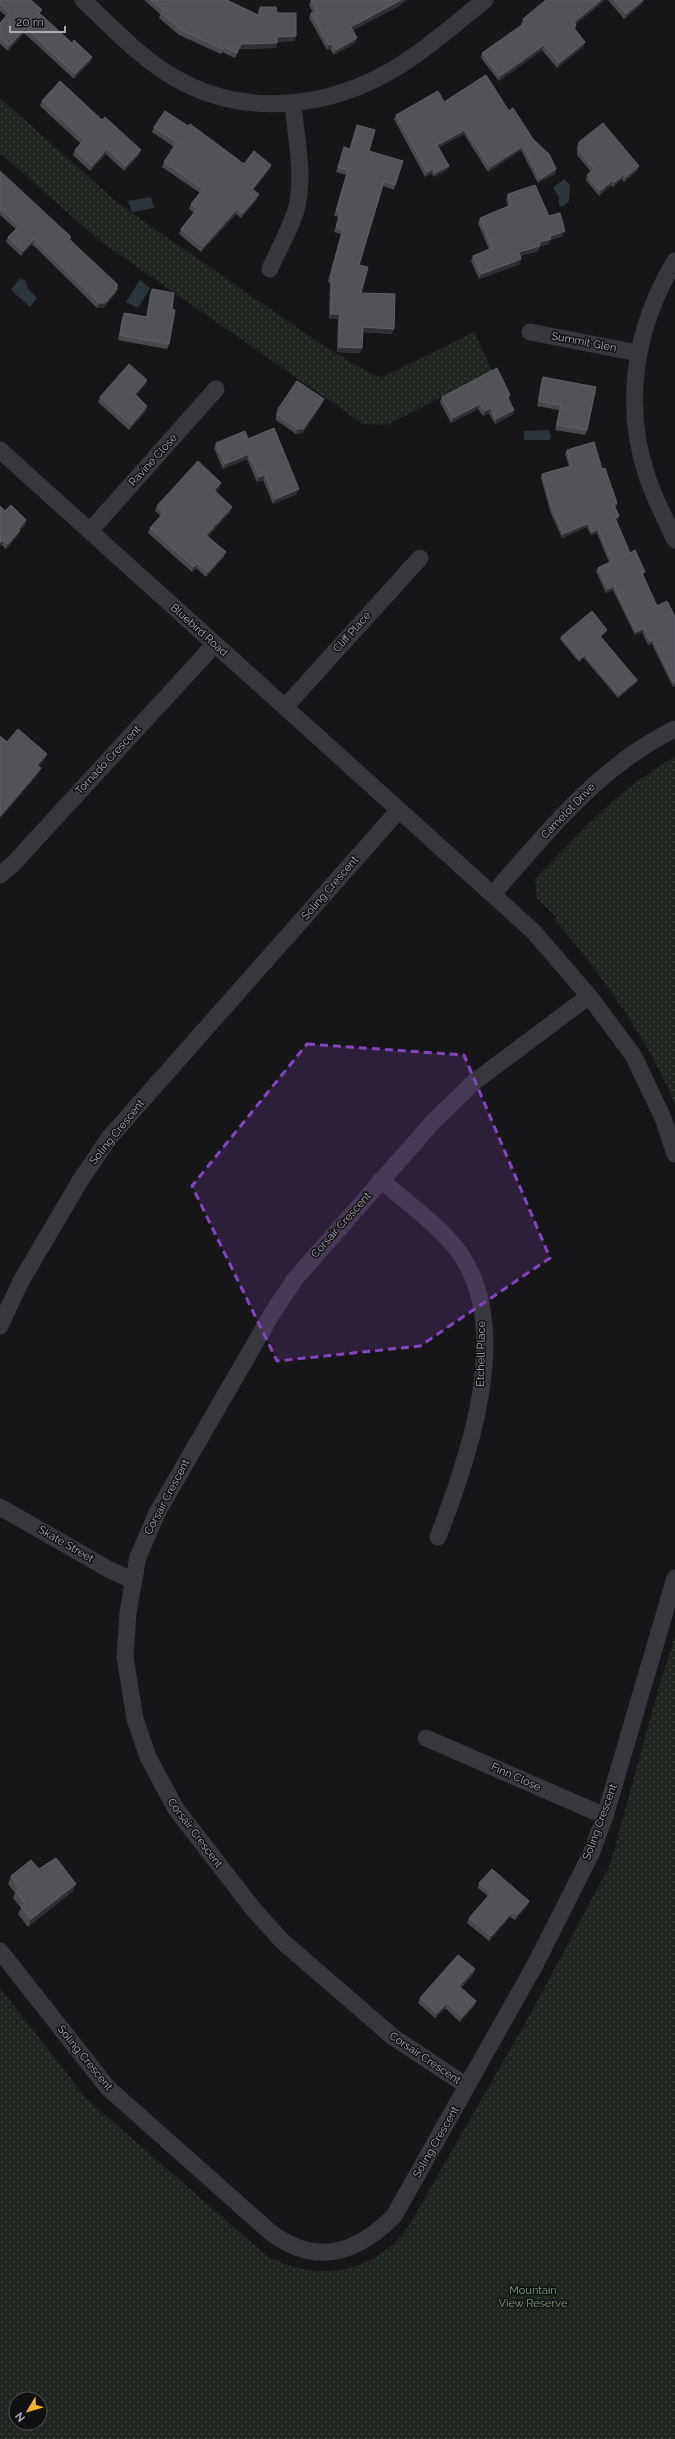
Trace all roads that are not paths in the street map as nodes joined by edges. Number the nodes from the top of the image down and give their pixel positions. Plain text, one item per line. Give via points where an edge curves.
1 (83, 0) edge
2 (485, 0) edge
3 (293, 104) junction
4 (675, 261) edge
5 (270, 269) dead end
6 (530, 332) dead end
7 (638, 353) junction
8 (216, 389) dead end
9 (0, 450) edge
10 (90, 530) junction
11 (675, 540) edge
12 (420, 558) dead end
13 (215, 644) junction
14 (285, 707) junction
15 (675, 730) edge
16 (399, 810) junction
17 (0, 875) edge
18 (493, 894) junction
19 (589, 996) junction
20 (675, 1154) edge
21 (381, 1180) junction
22 (6, 1299) edge
23 (0, 1326) edge
24 (0, 1507) edge
25 (438, 1537) dead end
26 (675, 1578) edge
27 (132, 1580) junction
28 (426, 1738) dead end
29 (605, 1816) junction
30 (0, 1951) edge
31 (468, 2086) junction

1 - 3 street via 141,53 175,78 210,94 247,103
2 - 3 street via 413,57 369,83 334,96
3 - 5 street via 300,165 299,192 295,213
4 - 7 street via 655,300
6 - 7 street, Summit Glen
7 - 11 street via 635,404 638,440 648,479
8 - 10 street, Ravine Close
9 - 10 street, Bluebird Road
10 - 13 street, Bluebird Road
12 - 14 street, Cliff Place
13 - 14 street, Bluebird Road
13 - 17 street, Tornado Crescent via 19,858
14 - 16 street, Bluebird Road
15 - 18 street, Camelot Drive via 657,738 588,788
16 - 18 street
16 - 22 street, Soling Crescent via 110,1138
18 - 19 street via 533,932
19 - 20 street via 633,1055 663,1118
19 - 21 street, Corsair Crescent via 474,1082 433,1122
21 - 25 street, Etchell Place via 456,1248 471,1275 481,1308 484,1349 477,1413 468,1456
21 - 27 street, Corsair Crescent via 302,1269 273,1312 158,1511 138,1557
22 - 23 street, Soling Crescent
24 - 27 street, Skate Street
26 - 29 street, Soling Crescent
27 - 31 street, Corsair Crescent via 125,1657 130,1699 148,1757 170,1801 254,1910 282,1941 393,2037
28 - 29 street, Finn Close
29 - 31 street, Soling Crescent via 591,1854 536,1963
30 - 31 street, Soling Crescent via 108,2088 269,2231 298,2247 313,2251 336,2251 359,2244 377,2234 394,2216

